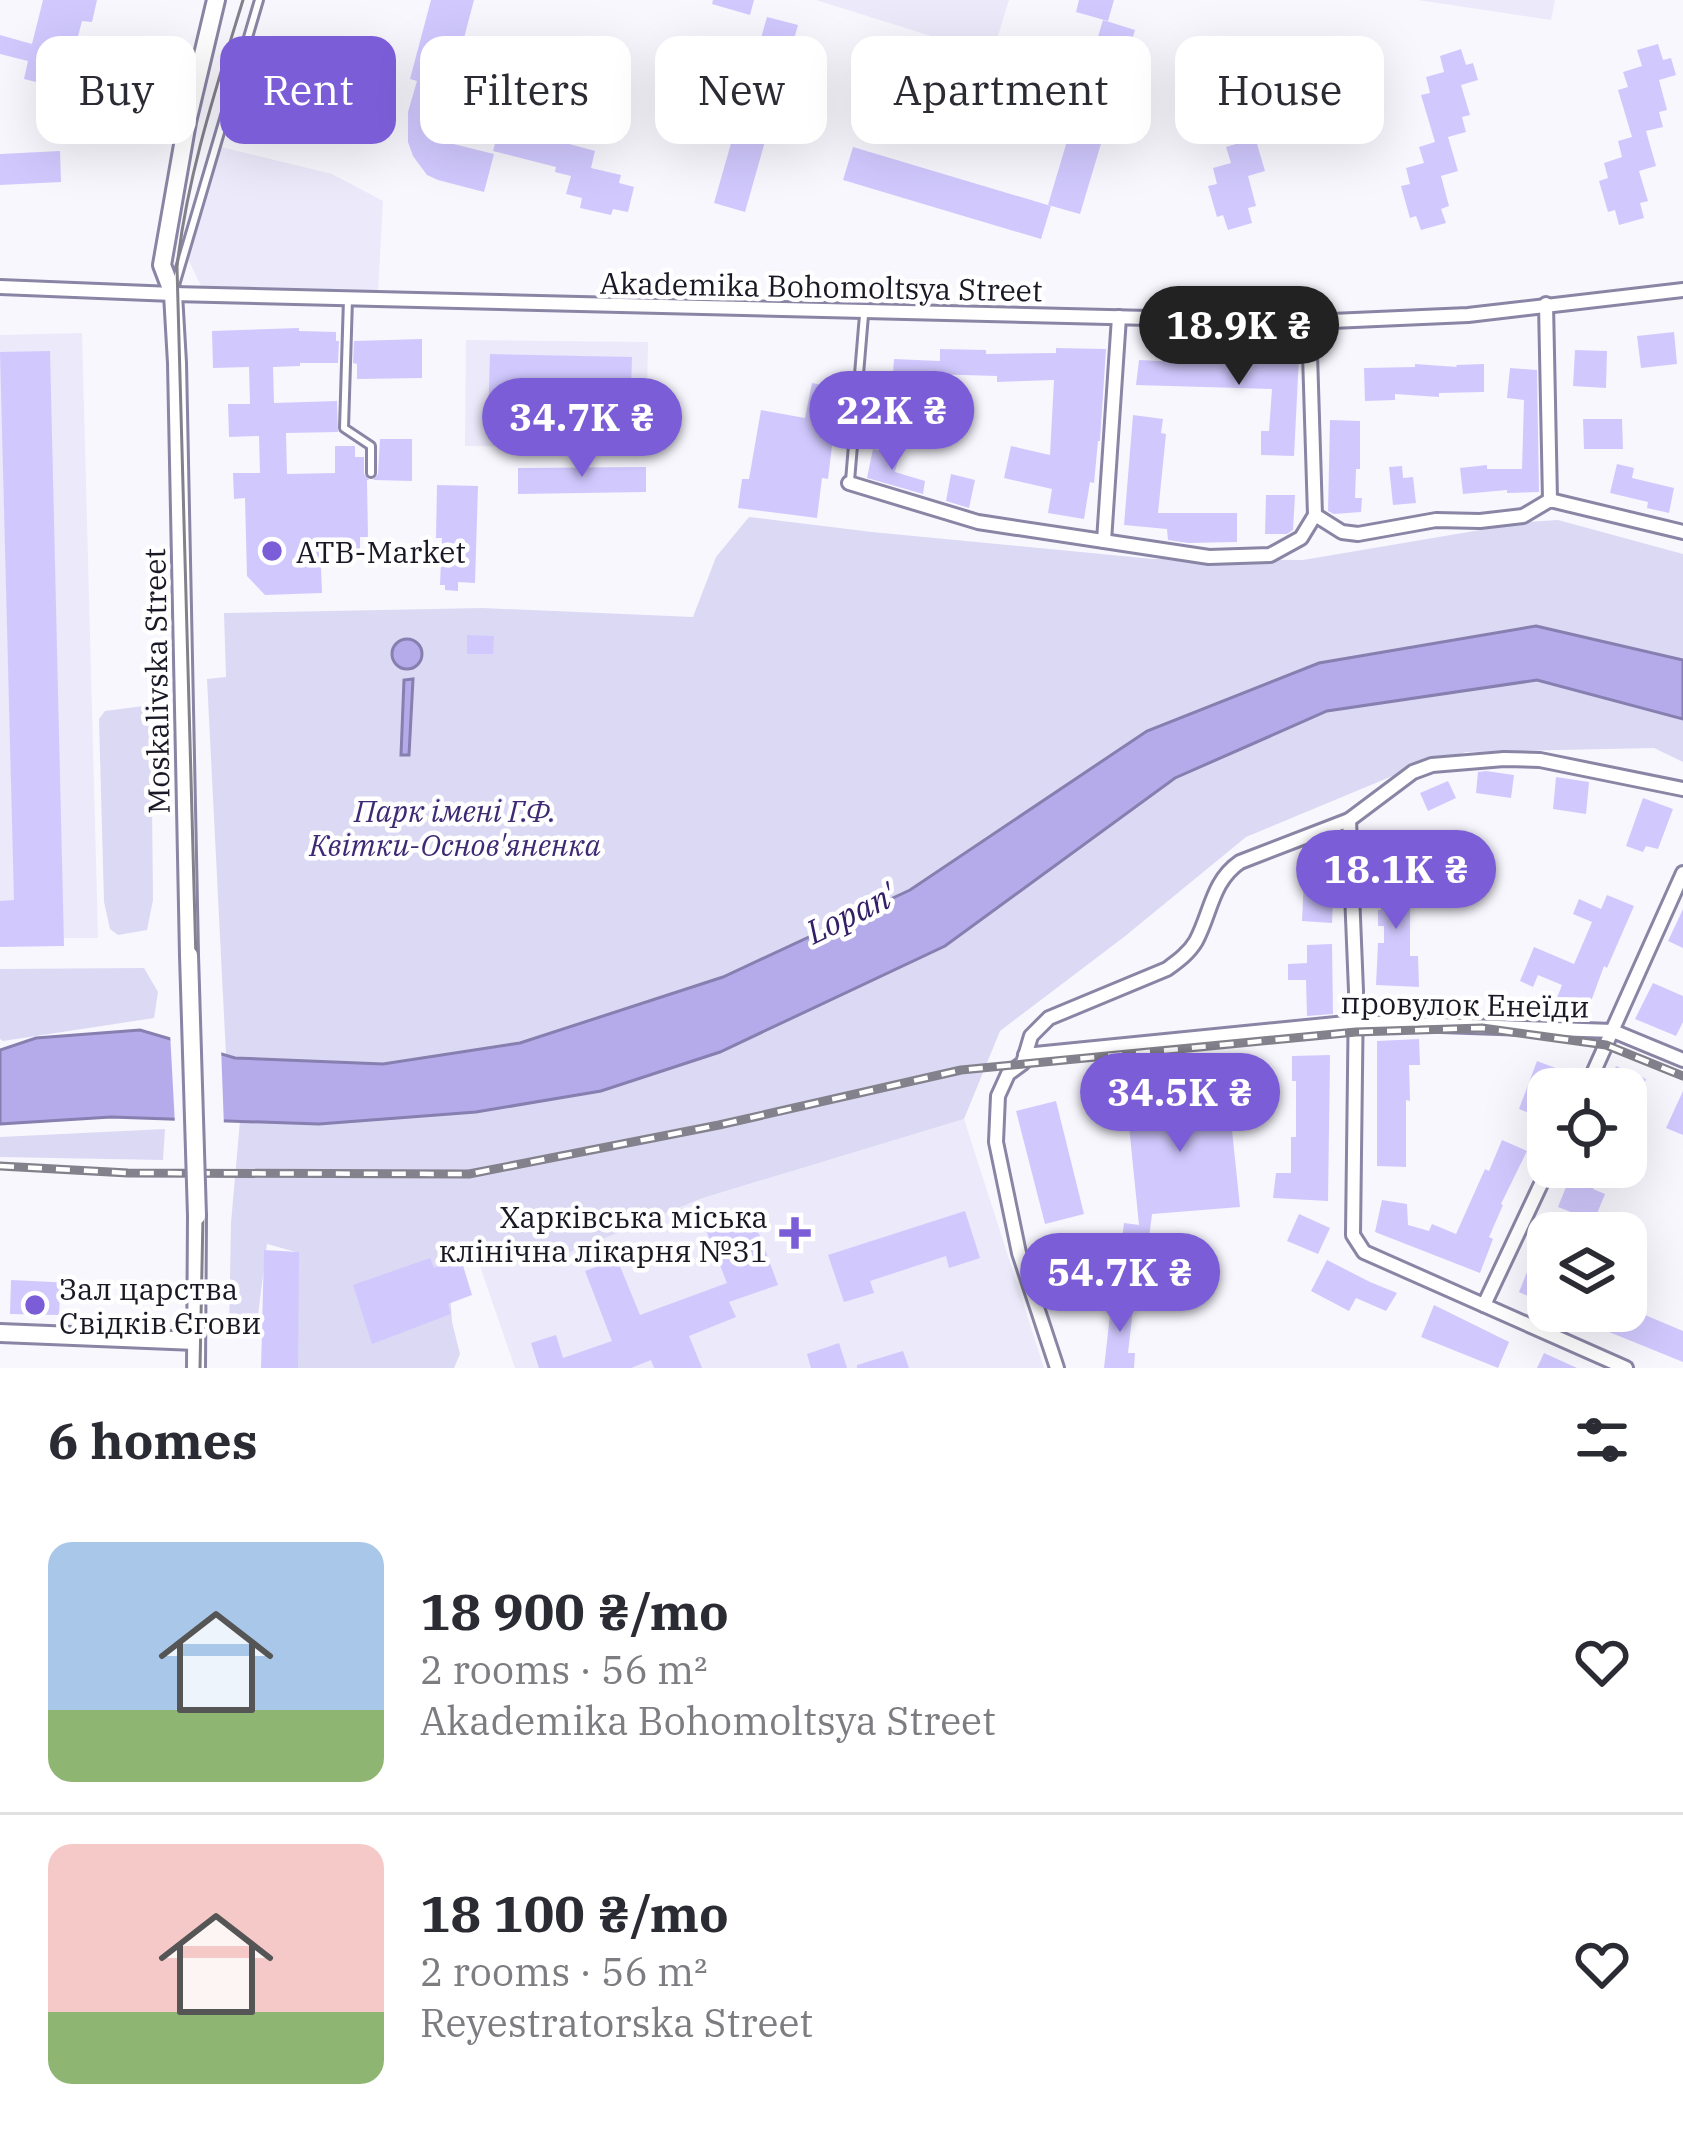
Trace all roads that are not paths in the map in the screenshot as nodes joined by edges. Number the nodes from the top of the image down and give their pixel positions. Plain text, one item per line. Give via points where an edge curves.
1 (216, 0) edge
2 (259, 0) edge
3 (0, 287) edge
4 (1683, 290) edge
5 (172, 294) junction
6 (348, 298) junction
7 (1546, 304) junction
8 (865, 311) junction
9 (1119, 317) junction
10 (1309, 322) junction
11 (371, 473) dead end
12 (849, 484) joint
13 (1550, 500) junction
14 (1315, 515) junction
15 (1683, 532) edge
16 (1104, 541) junction
17 (1683, 789) edge
18 (1349, 820) junction
19 (1683, 873) edge
20 (1356, 1022) junction
21 (1613, 1031) junction
22 (1027, 1051) junction
23 (1683, 1060) edge
24 (1596, 1068) edge
25 (1539, 1188) edge
26 (1484, 1305) junction
27 (0, 1333) edge
28 (196, 1341) junction
29 (1593, 1362) edge
30 (196, 1368) edge
31 (1057, 1368) edge
32 (1626, 1368) edge

1 - 5 street, Moskalivska Street via 163,261
2 - 5 lane
3 - 5 street, Akademika Bohomoltsya Street
4 - 7 street, Akademika Bohomoltsya Street
5 - 6 street, Akademika Bohomoltsya Street
5 - 28 street, Moskalivska Street, bridge
6 - 8 street, Akademika Bohomoltsya Street
6 - 11 lane via 344,428 371,446
7 - 10 street, Akademika Bohomoltsya Street
7 - 13 street
8 - 9 street, Akademika Bohomoltsya Street
8 - 12 lane
9 - 10 street, Akademika Bohomoltsya Street
9 - 16 street
10 - 14 street
12 - 16 street via 978,522
13 - 14 street via 1523,516 1358,534
13 - 15 street
14 - 16 street via 1301,538 1270,555 1209,557
17 - 18 street via 1540,760 1432,765
18 - 20 street
18 - 22 street via 1227,871 1184,957 1049,1018
19 - 21 street
20 - 21 street, провулок Енеїди
20 - 22 street, провулок Енеїди
20 - 26 street via 1353,1234 1364,1252
21 - 23 street, провулок Енеїди
21 - 24 street
22 - 31 street via 998,1096 997,1142 1019,1253
25 - 26 street
26 - 29 street
27 - 28 street
28 - 30 street, Moskalivska Street
29 - 32 street

